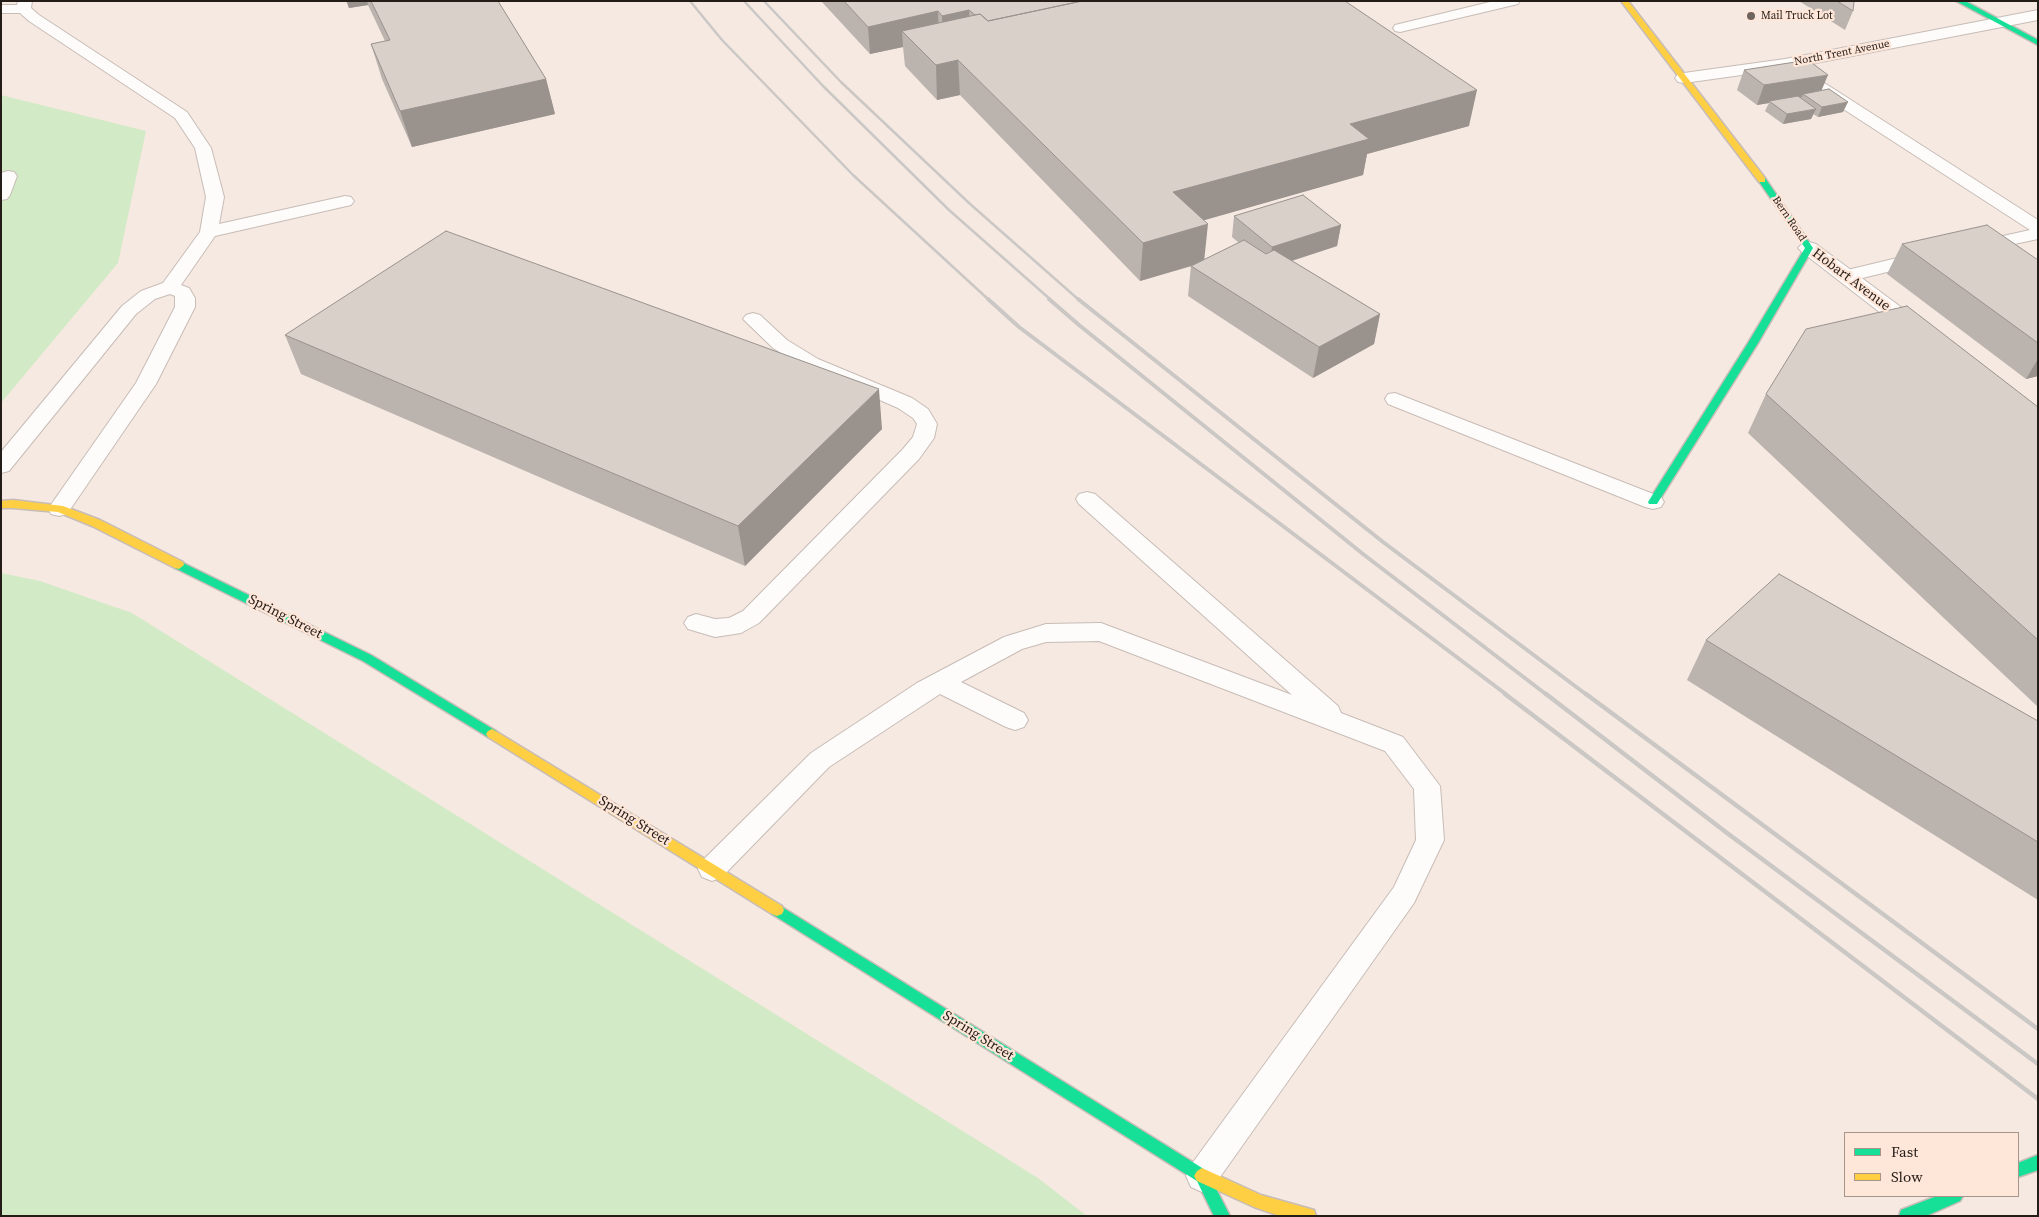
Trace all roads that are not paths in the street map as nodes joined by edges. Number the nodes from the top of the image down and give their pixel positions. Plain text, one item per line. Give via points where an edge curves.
1 (1513, 1) edge
2 (1624, 1) edge
3 (1959, 1) edge
4 (24, 5) edge
5 (1, 9) edge
6 (2038, 15) edge
7 (2000, 22) junction
8 (1400, 28) dead end
9 (2038, 43) edge
10 (1785, 64) junction
11 (1684, 78) junction
12 (8, 176) dead end
13 (1, 195) edge
14 (345, 201) dead end
15 (2038, 228) edge
16 (209, 232) junction
17 (2038, 234) edge
18 (1808, 248) junction
19 (1958, 251) edge
20 (1939, 254) edge
21 (1846, 276) junction
22 (170, 287) junction
23 (754, 319) dead end
24 (1938, 346) edge
25 (1395, 399) dead end
26 (1, 466) edge
27 (1087, 499) dead end
28 (1653, 502) joint
29 (1, 505) edge
30 (59, 509) junction
31 (696, 623) dead end
32 (940, 683) junction
33 (1015, 720) dead end
34 (1340, 723) junction
35 (712, 869) junction
36 (2038, 1162) edge
37 (2019, 1170) edge
38 (1202, 1176) junction
39 (1953, 1197) edge
40 (1222, 1216) edge
41 (1308, 1216) edge
42 (1907, 1216) edge

1 - 8 lane
2 - 11 street, Bern Road
3 - 7 street
4 - 5 lane
4 - 16 lane via 34,18 181,115 203,148 215,197
6 - 7 street, North Trent Avenue
7 - 9 street
7 - 10 street, North Trent Avenue
10 - 11 street, North Trent Avenue
10 - 15 lane
11 - 18 street, Bern Road via 1747,158
12 - 13 lane
14 - 16 lane
16 - 22 lane
17 - 19 lane
18 - 21 street, Hobart Avenue
18 - 28 street, Bern Road
20 - 21 lane
21 - 24 street, Hobart Avenue
22 - 26 lane via 148,295 129,310
22 - 30 lane via 182,292 186,298 185,307 155,367
23 - 31 lane via 780,344 811,363 906,403 921,414 927,424 923,438 911,454 752,617 733,627 715,628
25 - 28 lane
27 - 34 lane
29 - 30 street, Spring Street
30 - 35 street, Spring Street via 158,552 367,658
32 - 33 lane
32 - 34 lane via 1013,643 1046,633 1100,632
32 - 35 lane via 820,760
34 - 38 lane via 1394,744 1428,786 1430,840 1404,896
35 - 38 street, Spring Street
36 - 37 street
38 - 40 street
38 - 41 street, Spring Street via 1260,1202
39 - 42 street

